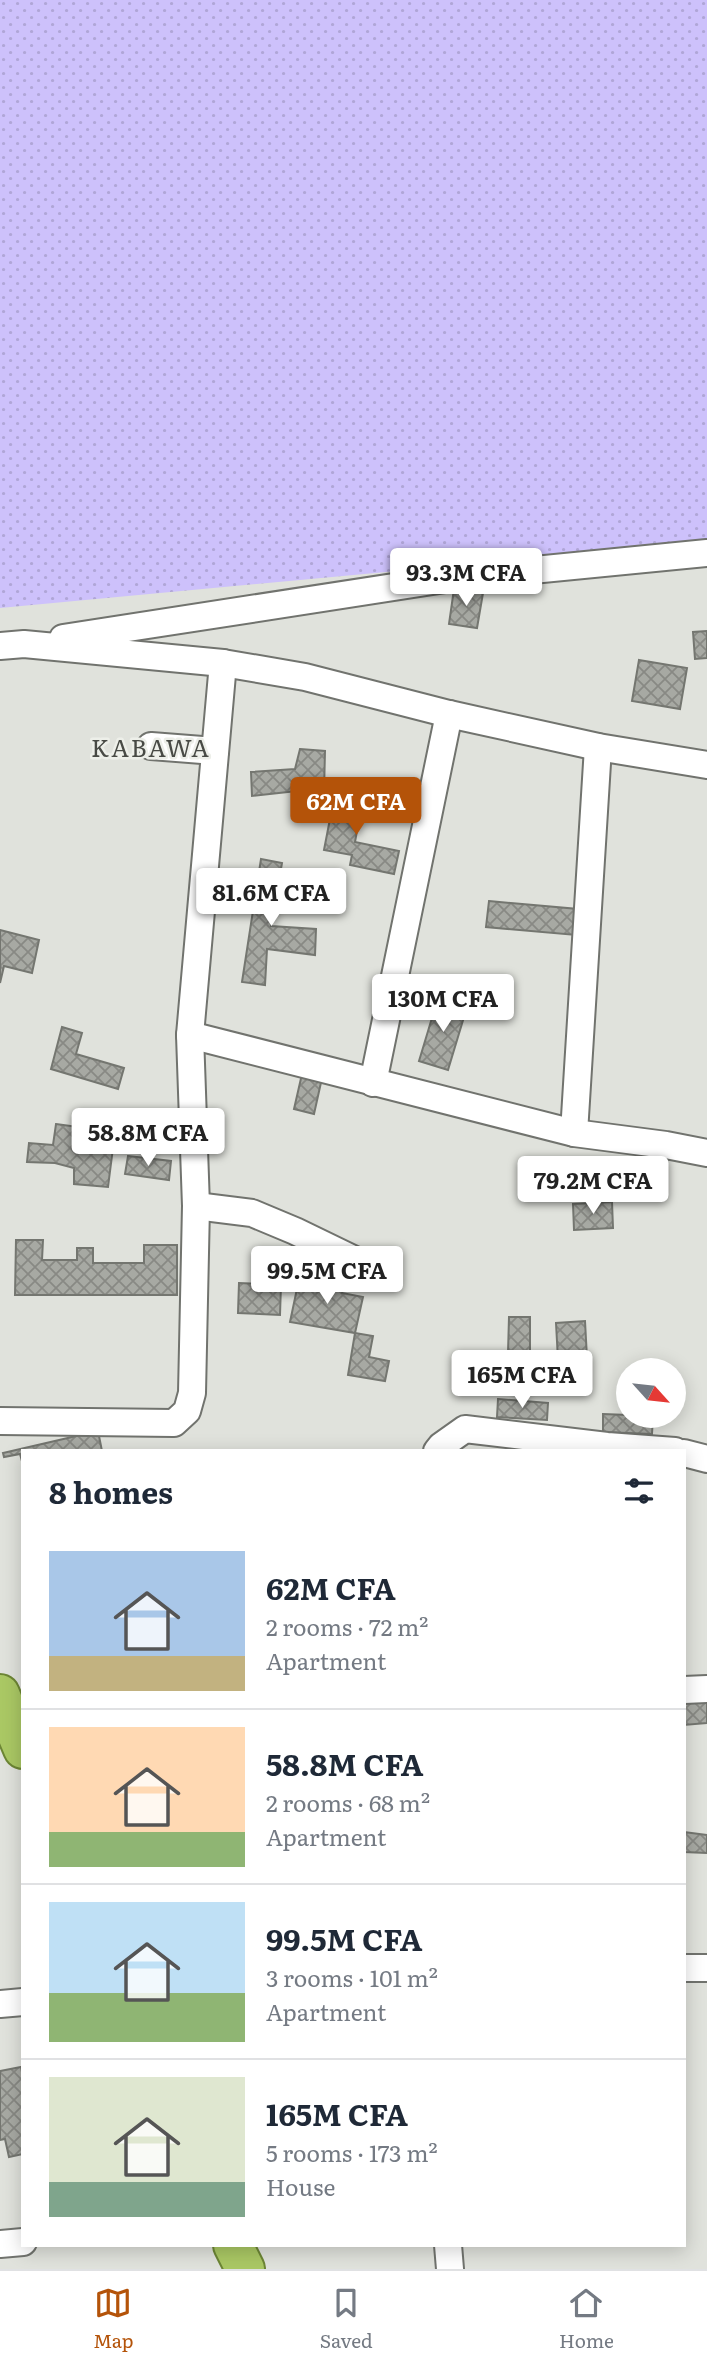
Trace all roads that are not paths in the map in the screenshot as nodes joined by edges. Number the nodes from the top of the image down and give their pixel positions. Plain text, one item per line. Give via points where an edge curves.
1 (707, 553) edge
2 (12, 645) edge
3 (223, 663) junction
4 (449, 714) junction
5 (151, 746) dead end
6 (598, 747) junction
7 (215, 751) junction
8 (707, 765) edge
9 (190, 1035) junction
10 (373, 1083) junction
11 (574, 1133) junction
12 (707, 1153) edge
13 (195, 1206) junction
14 (363, 1264) dead end
15 (0, 1421) edge
16 (439, 1449) edge
17 (648, 1449) edge
18 (686, 1454) edge
19 (707, 1459) edge
20 (707, 1689) edge
21 (686, 1690) edge
22 (7, 1702) edge
23 (21, 1743) edge
24 (686, 1968) edge
25 (707, 1968) edge
26 (21, 2002) edge
27 (0, 2004) edge
28 (21, 2242) edge
29 (0, 2244) edge
30 (234, 2247) edge
31 (448, 2247) edge
32 (245, 2269) edge
33 (450, 2269) edge

1 - 2 street via 452,578
2 - 3 street
3 - 4 street via 305,677
3 - 7 street
4 - 6 street
4 - 10 street
5 - 7 street
6 - 8 street
6 - 11 street
7 - 9 street
9 - 10 street
9 - 13 street
10 - 11 street
11 - 12 street
13 - 14 street via 252,1213
13 - 15 street via 192,1393 187,1411 174,1423
16 - 17 street via 465,1429
18 - 19 street
20 - 21 street
22 - 23 highway
24 - 25 street
26 - 27 street
28 - 29 street
30 - 32 highway
31 - 33 street

